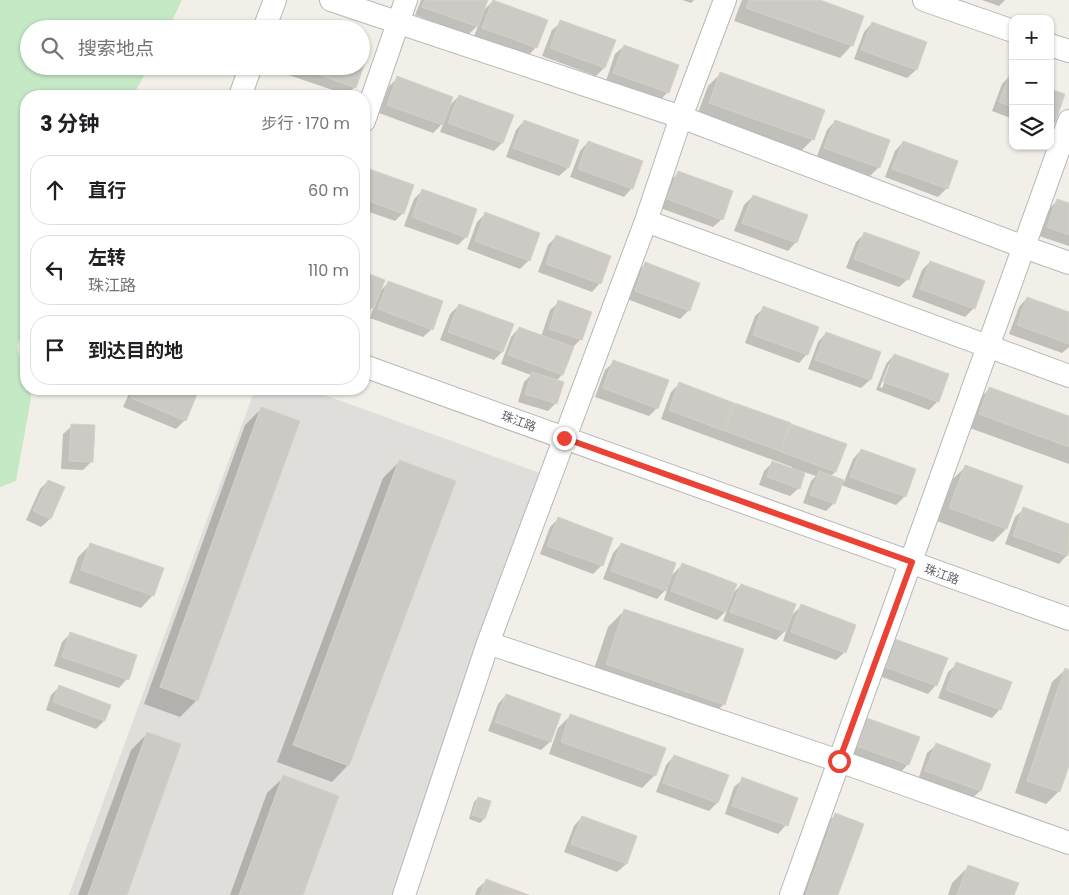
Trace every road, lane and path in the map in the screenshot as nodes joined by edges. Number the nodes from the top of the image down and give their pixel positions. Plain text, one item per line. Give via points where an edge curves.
1 (275, 0) edge
2 (331, 0) edge
3 (406, 0) edge
4 (725, 0) edge
5 (924, 0) edge
6 (267, 20) edge
7 (398, 23) junction
8 (1009, 30) edge
9 (1054, 46) edge
10 (1069, 51) edge
11 (248, 75) edge
12 (242, 90) edge
13 (370, 104) edge
14 (681, 117) junction
15 (1069, 121) edge
16 (646, 221) junction
17 (1024, 247) junction
18 (1069, 262) edge
19 (988, 347) junction
20 (370, 368) edge
21 (1069, 376) edge
22 (564, 438) junction
23 (912, 562) junction
24 (1069, 619) edge
25 (488, 643) junction
26 (839, 761) junction
27 (1069, 844) edge
28 (404, 895) edge
29 (791, 895) edge

1 - 6 street
2 - 7 street
3 - 7 street
4 - 14 street
5 - 8 street
7 - 13 street
7 - 14 street
9 - 10 street
11 - 12 street
14 - 16 street
14 - 17 street
15 - 17 street
16 - 19 street
16 - 22 street
17 - 18 street
17 - 19 street
19 - 21 street
19 - 23 street
20 - 22 street, 珠江路
22 - 23 street, 珠江路
22 - 25 street
23 - 24 street, 珠江路
23 - 26 street
25 - 26 street
25 - 28 street
26 - 27 street
26 - 29 street

